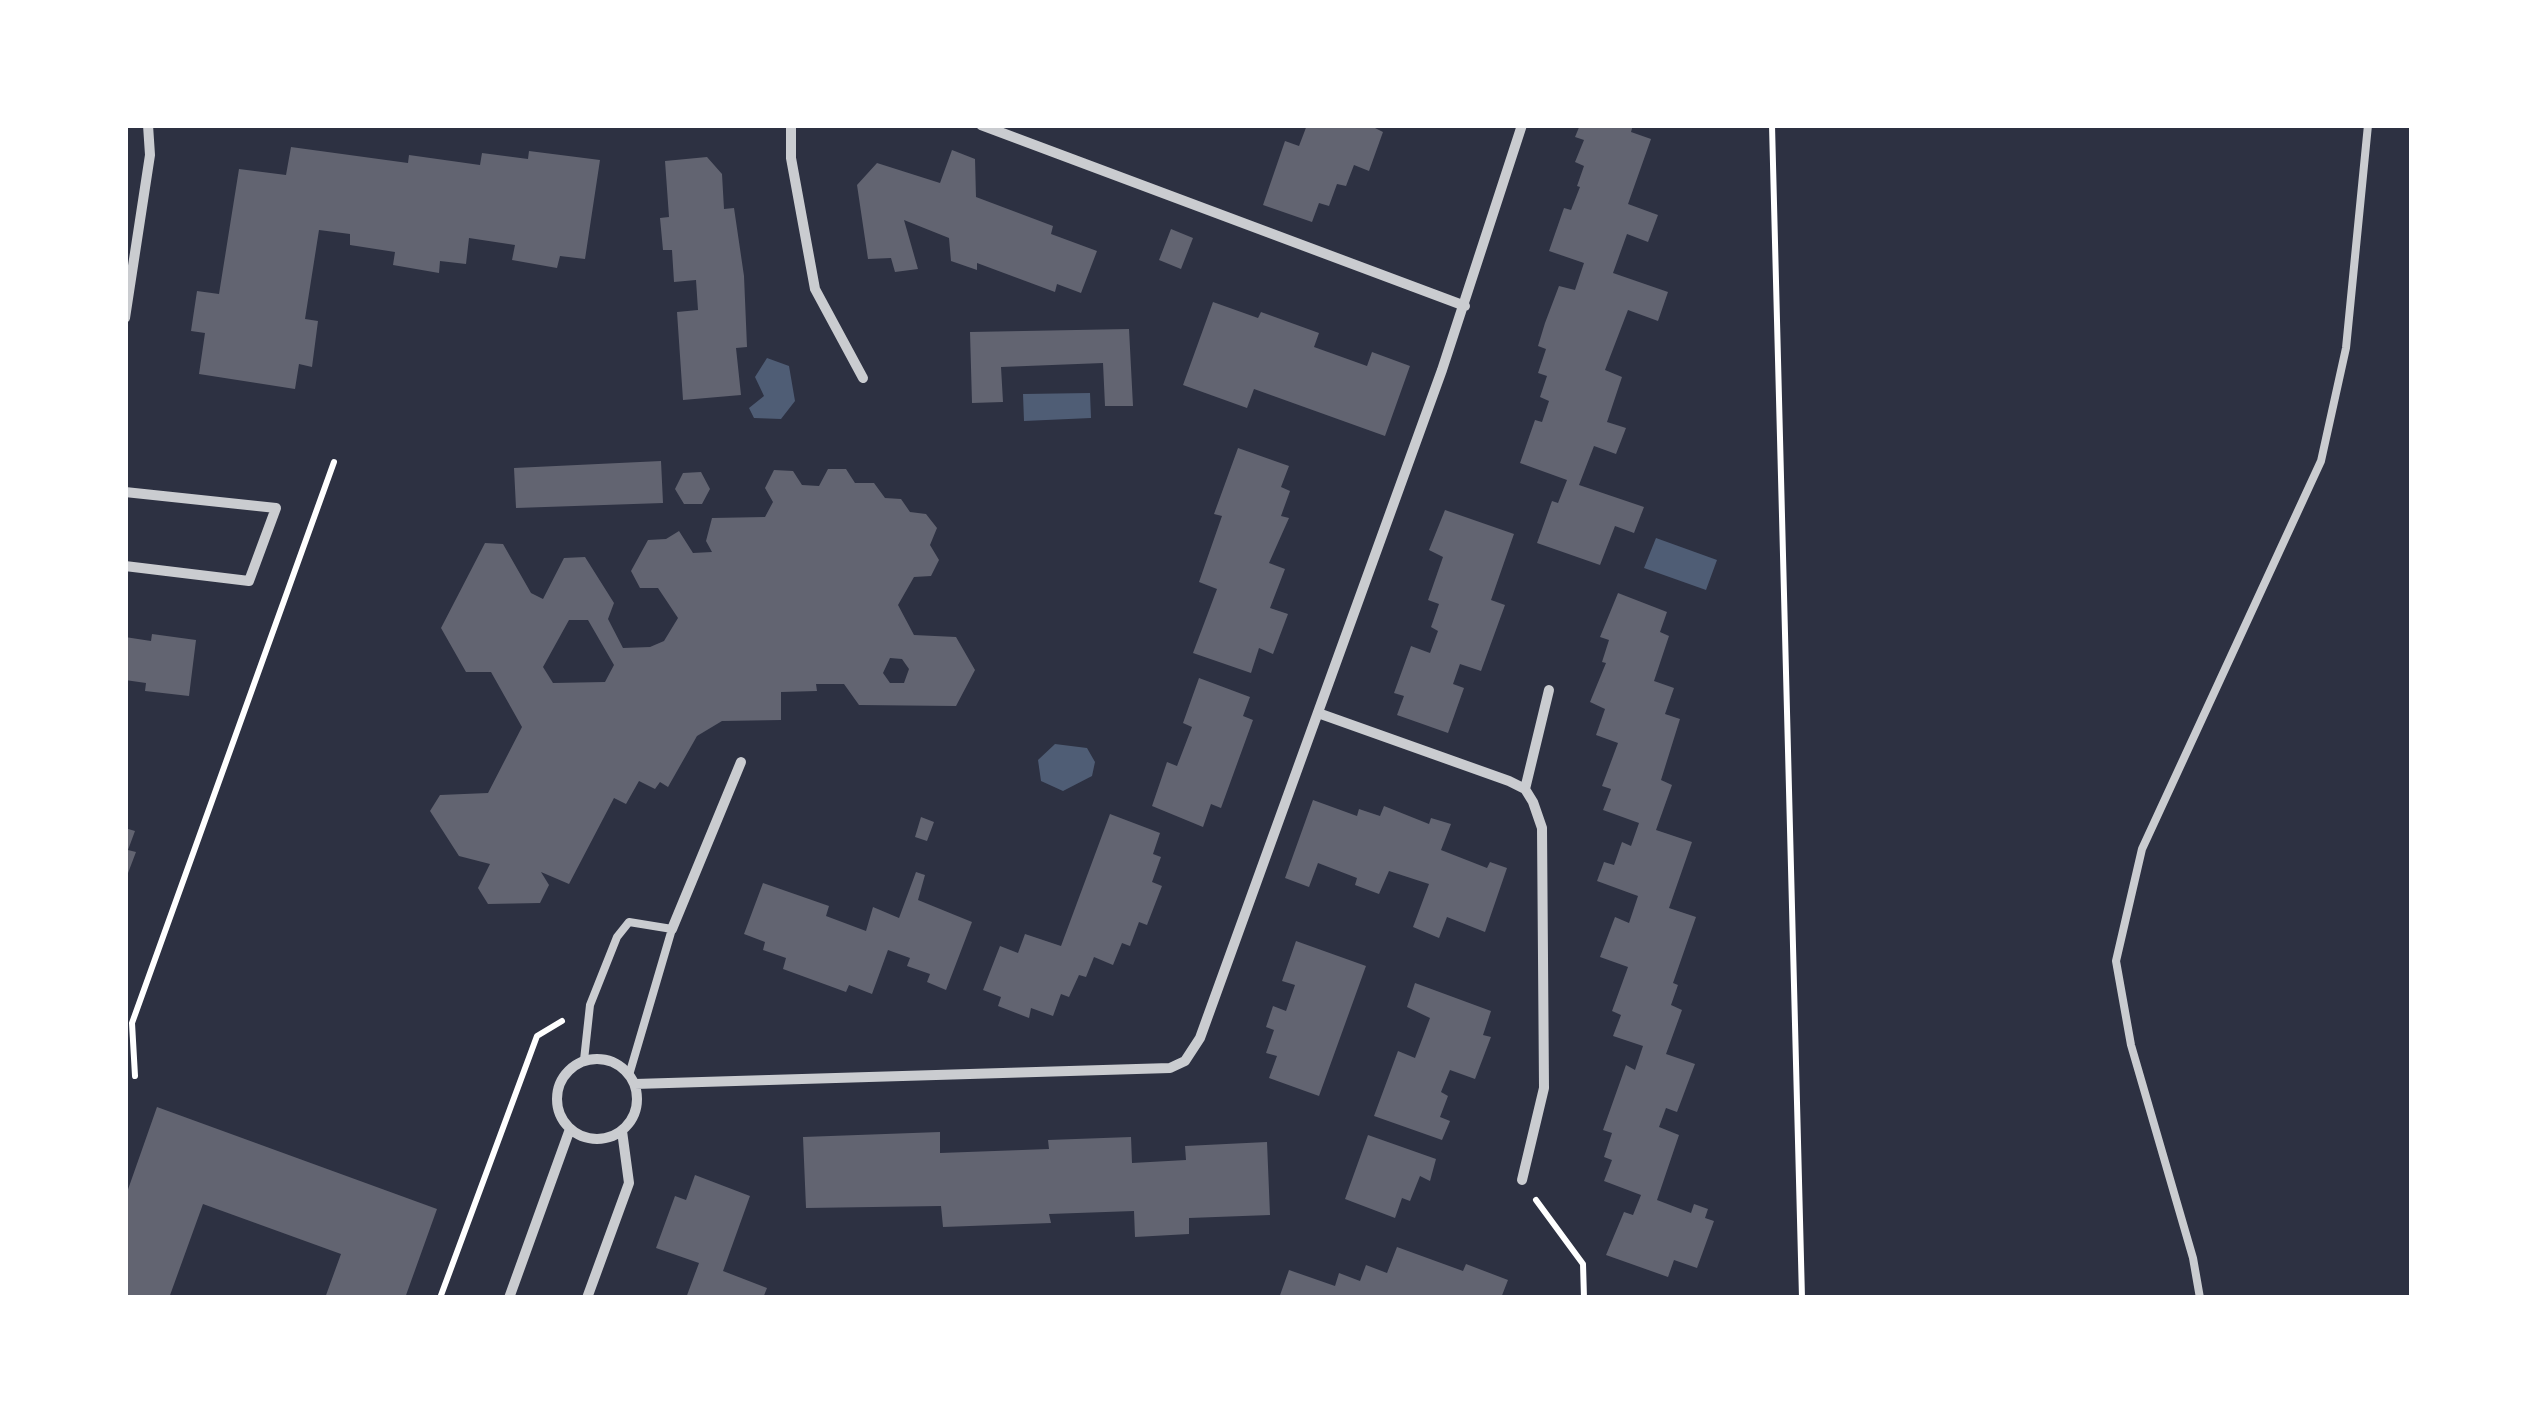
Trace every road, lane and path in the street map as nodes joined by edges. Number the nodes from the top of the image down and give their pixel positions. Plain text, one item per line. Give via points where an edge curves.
1 (148, 125) edge
2 (791, 125) edge
3 (981, 125) edge
4 (1522, 125) edge
5 (1772, 125) edge
6 (2368, 125) edge
7 (1464, 306) junction
8 (125, 318) edge
9 (862, 378) dead end
10 (334, 462) dead end
11 (125, 492) edge
12 (125, 566) edge
13 (1549, 690) dead end
14 (1318, 713) junction
15 (742, 762) dead end
16 (1525, 788) junction
17 (672, 929) junction
18 (588, 1018) junction
19 (584, 1060) junction
20 (136, 1076) dead end
21 (632, 1079) junction
22 (570, 1129) junction
23 (622, 1130) junction
24 (1522, 1180) joint
25 (440, 1298) edge
26 (508, 1298) edge
27 (587, 1298) edge
28 (1584, 1298) edge
29 (1802, 1298) edge
30 (2200, 1298) edge

1 - 8 street via 150,155
2 - 9 street via 815,289
3 - 7 street
4 - 7 street
5 - 29 path
6 - 30 lane via 2346,348 2321,461 2142,850 2116,961 2130,1045
7 - 14 street
10 - 20 path via 132,1023
11 - 12 street via 276,508 250,580
13 - 16 street
14 - 16 street
14 - 21 street via 1200,1038 1185,1061 1170,1068
15 - 17 street
16 - 24 street via 1542,828 1544,1088
17 - 18 lane via 629,922 617,937
17 - 21 lane
18 - 19 lane
18 - 25 path via 537,1036
19 - 21 street via 609,1060
19 - 22 street via 557,1091
21 - 23 street via 636,1110
22 - 23 street via 596,1140
22 - 26 street
23 - 27 street via 629,1183
24 - 28 path via 1583,1264

